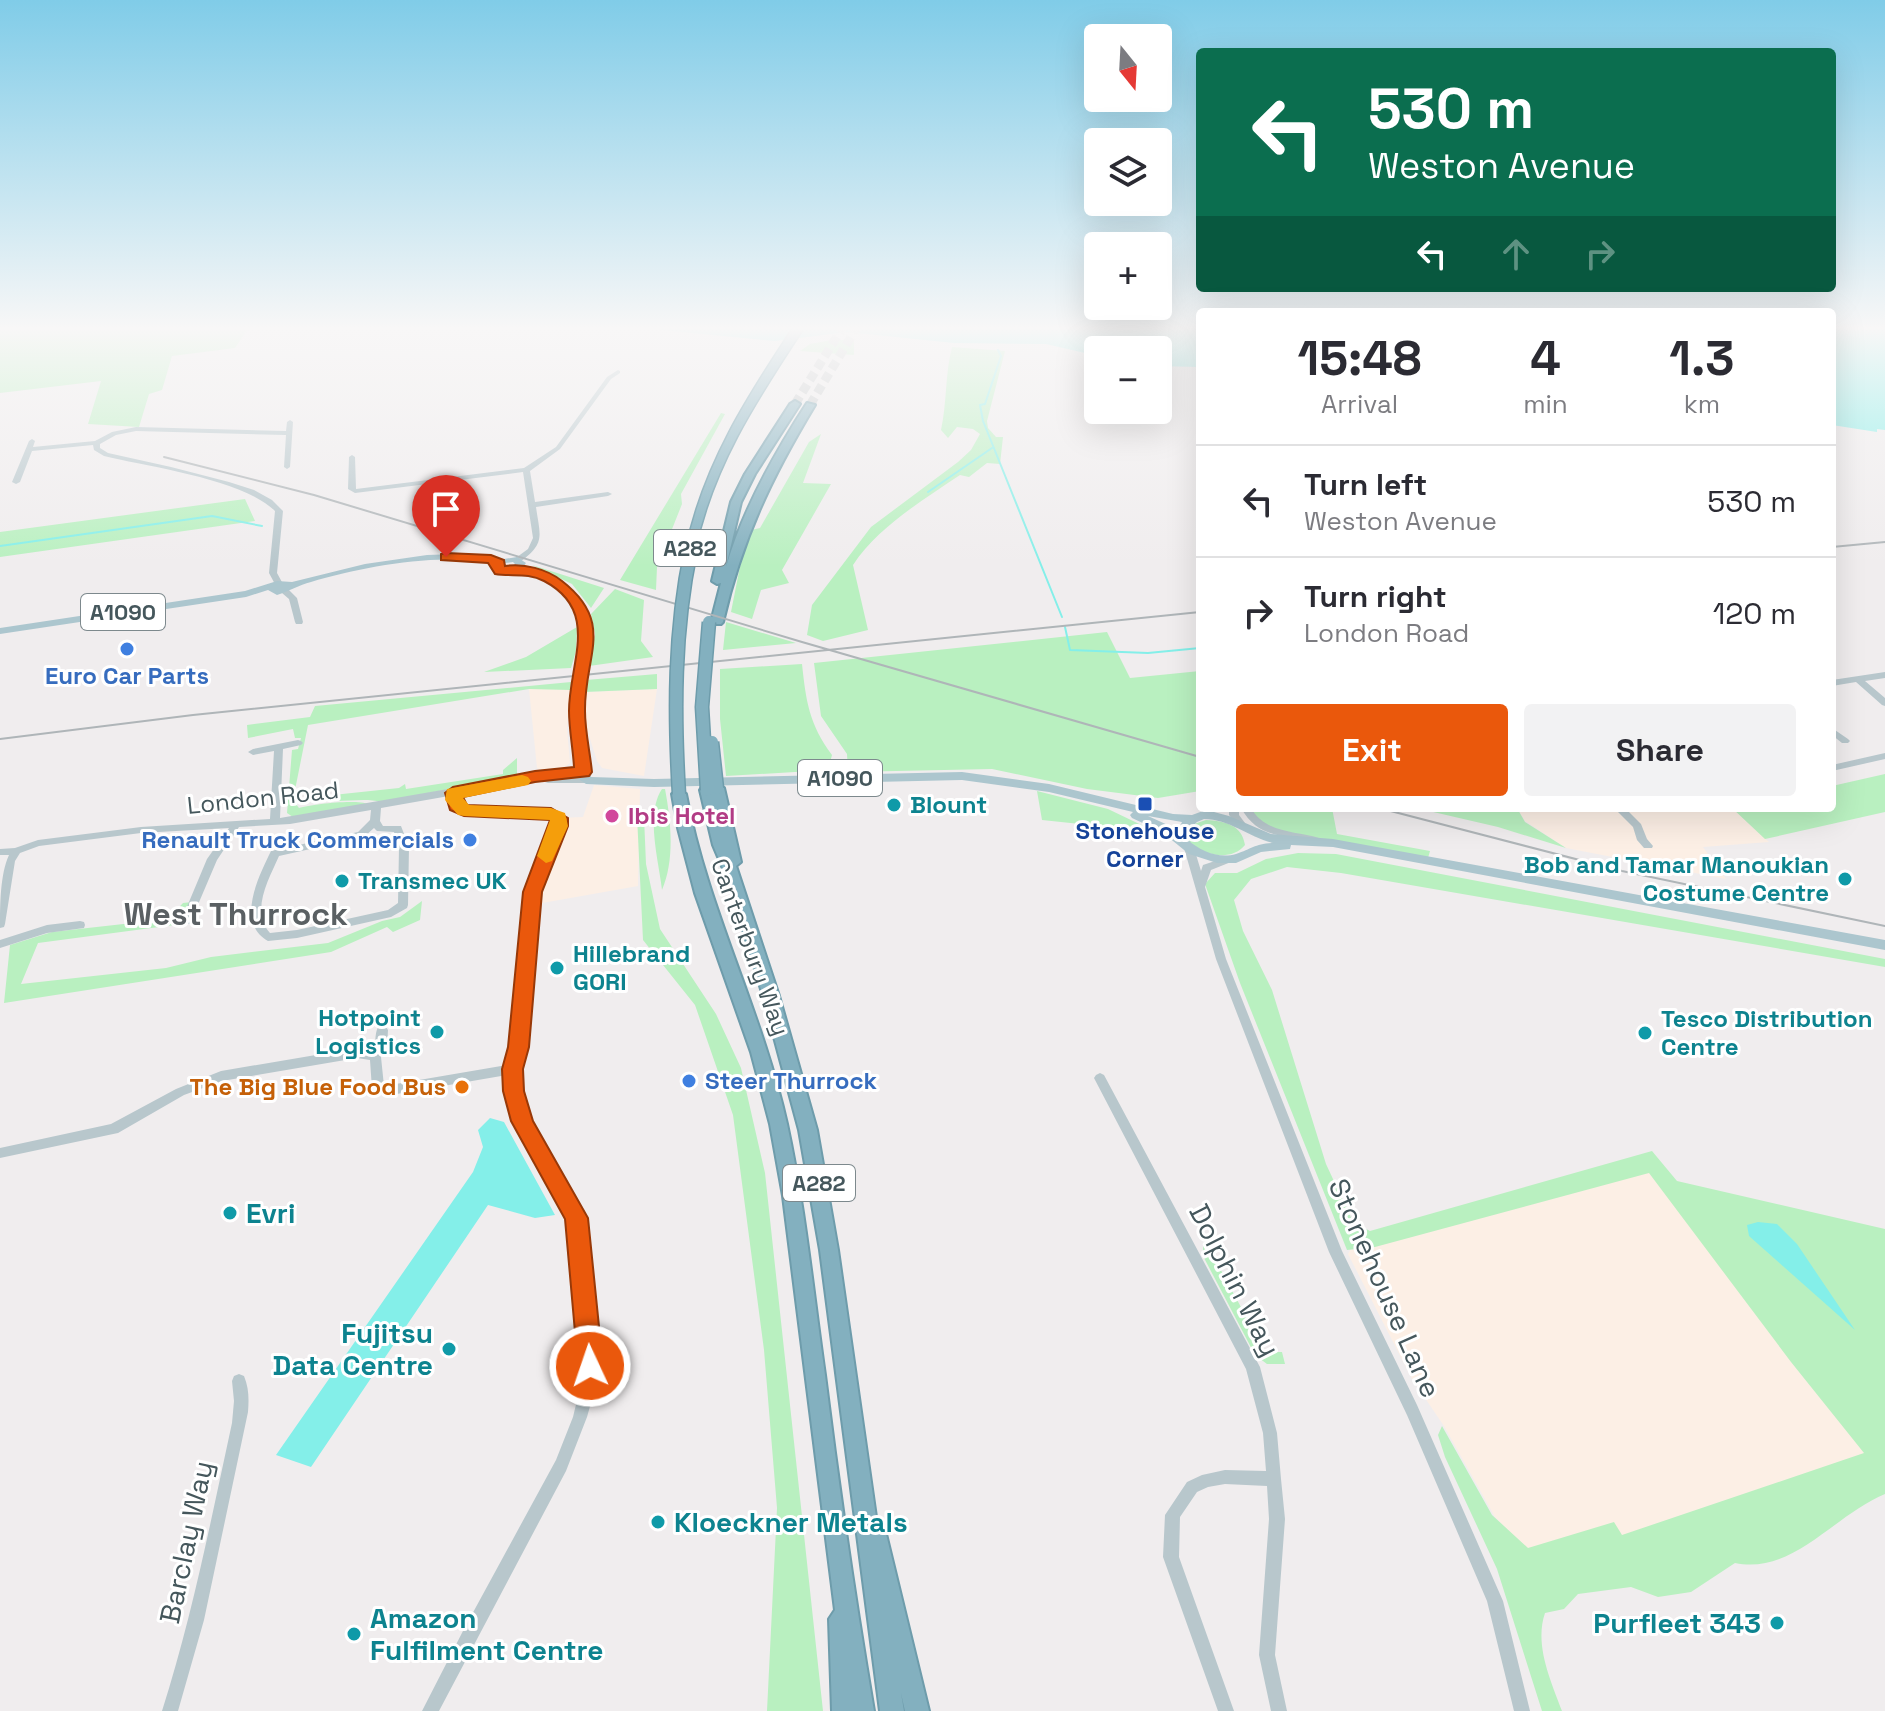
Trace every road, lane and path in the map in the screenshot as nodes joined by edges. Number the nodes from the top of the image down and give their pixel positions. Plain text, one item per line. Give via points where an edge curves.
1 (588, 407) edge
2 (747, 407) edge
3 (793, 407) tunnel mouth
4 (809, 407) tunnel mouth
5 (290, 422) dead end
6 (289, 433) junction
7 (97, 443) junction
8 (352, 457) dead end
9 (287, 467) dead end
10 (526, 470) junction
11 (16, 482) dead end
12 (608, 494) dead end
13 (532, 505) junction
14 (518, 564) junction
15 (281, 587) junction
16 (717, 603) junction
17 (299, 622) dead end
18 (0, 631) edge
19 (1885, 675) edge
20 (1857, 678) junction
21 (1836, 682) edge
22 (1885, 703) edge
23 (1836, 734) edge
24 (1845, 741) dead end
25 (298, 743) dead end
26 (279, 747) junction
27 (253, 752) dead end
28 (1885, 756) edge
29 (1836, 767) edge
30 (585, 776) junction
31 (453, 793) junction
32 (1111, 803) junction
33 (376, 807) junction
34 (1210, 812) edge
35 (1234, 812) edge
36 (1248, 812) edge
37 (1623, 812) edge
38 (1197, 818) junction
39 (375, 821) junction
40 (275, 823) junction
41 (1242, 824) junction
42 (236, 825) junction
43 (1318, 841) junction
44 (1185, 844) junction
45 (1648, 846) dead end
46 (1345, 847) junction
47 (16, 851) junction
48 (0, 852) edge
49 (1247, 854) junction
50 (1230, 860) junction
51 (1201, 887) junction
52 (186, 921) dead end
53 (0, 924) edge
54 (80, 925) dead end
55 (0, 944) edge
56 (1885, 945) edge
57 (382, 1030) dead end
58 (375, 1056) junction
59 (512, 1069) junction
60 (1100, 1078) dead end
61 (0, 1153) edge
62 (239, 1381) dead end
63 (1274, 1479) junction
64 (863, 1491) junction
65 (838, 1559) junction
66 (170, 1711) edge
67 (430, 1711) edge
68 (844, 1711) edge
69 (862, 1711) edge
70 (892, 1711) edge
71 (917, 1711) edge
72 (1226, 1711) edge
73 (1279, 1711) edge
74 (1522, 1711) edge

1 - 10 street via 558,448
2 - 65 highway, Canterbury Way / A282, bridge via 720,457 688,555 676,644 679,794 692,866 760,1055 781,1137
3 - 16 highway, Canterbury Way / A282 via 736,502
4 - 16 highway, Canterbury Way / A282 via 754,502
5 - 6 street
6 - 7 street via 136,429
6 - 9 street
7 - 11 street via 30,445
7 - 15 street via 96,449 106,455 271,500 279,511 273,573
8 - 10 street via 355,491
10 - 13 street
12 - 13 street
13 - 14 street via 536,541
14 - 15 main road, A1090 via 503,571 497,568 499,563 482,557 446,557 327,574
14 - 30 main road, A1090, bridge via 549,578 576,599 585,621 577,725
15 - 17 street via 293,598
15 - 18 main road, A1090
16 - 64 highway, Canterbury Way / A282, bridge via 706,642 702,707 723,856 736,883 808,1130
19 - 20 street
20 - 21 street
20 - 22 street
23 - 24 street
25 - 26 street
26 - 27 street
26 - 40 street
28 - 29 street
30 - 31 street, London Road via 530,779
30 - 32 main road, London Road / A1090 via 654,783 962,776 1021,782
31 - 33 street, London Road
31 - 59 street via 464,811 559,818 532,892
32 - 38 main road, London Road / A1090 via 1178,819
32 - 44 main road, London Road / A1090
33 - 39 street
33 - 40 street, London Road
34 - 38 street
35 - 41 street
36 - 43 street via 1262,827
37 - 45 street
38 - 41 main road, A1090 via 1222,817
38 - 44 main road via 1183,828
39 - 39 street via 380,829 398,828 404,847 403,905 391,913 297,934 268,937 259,930 254,914 275,853 361,835
40 - 42 street, London Road
41 - 43 main road, A1090 via 1268,837
41 - 49 main road via 1255,841
42 - 47 street, London Road via 141,830 38,843
42 - 52 street via 212,859
43 - 46 main road, A1090
44 - 50 main road, A1090 via 1204,856
44 - 51 street, Stonehouse Lane
46 - 49 main road, A1090 via 1275,846
46 - 56 main road, A1090
47 - 48 street, London Road
47 - 53 street via 10,859
49 - 50 main road, A1090
50 - 51 street via 1207,868
51 - 74 street, Stonehouse Lane via 1221,959 1336,1252 1495,1601
54 - 55 street
57 - 58 street
58 - 59 street via 378,1089 385,1091
58 - 61 street via 357,1053 221,1076 114,1129
59 - 67 street via 522,1121 577,1218 589,1385 558,1472
60 - 63 street, Dolphin Way via 1253,1367 1270,1433
62 - 66 street, Barclay Way via 236,1429 204,1594
63 - 72 street via 1207,1480 1192,1487 1173,1515 1171,1557
63 - 73 street, Dolphin Way via 1277,1519 1267,1655
64 - 70 highway, A282
64 - 71 highway
65 - 68 highway
65 - 69 highway, A282

